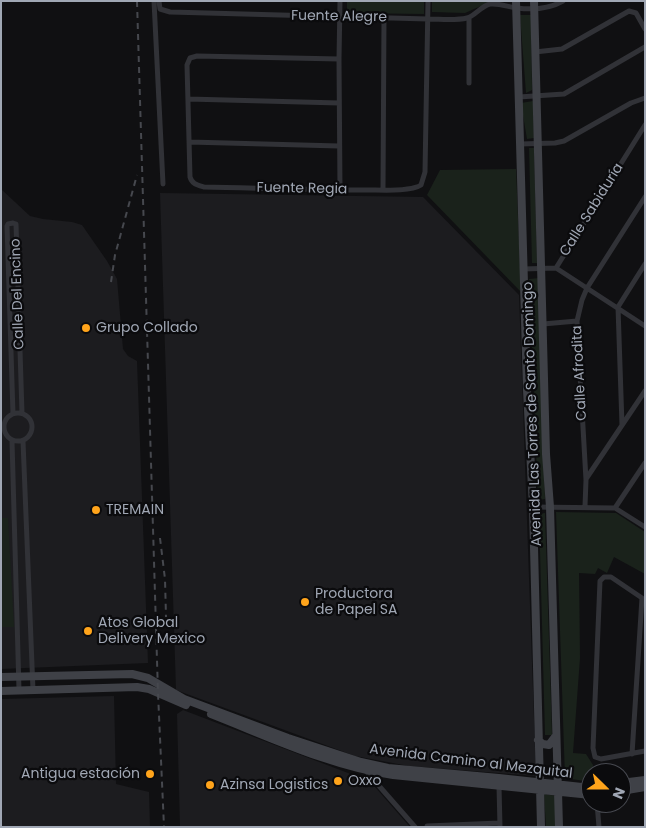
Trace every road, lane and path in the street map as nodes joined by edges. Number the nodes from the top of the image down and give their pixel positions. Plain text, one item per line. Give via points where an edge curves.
1 (154, 1) edge
2 (340, 1) edge
3 (428, 1) edge
4 (563, 1) edge
5 (159, 4) edge
6 (516, 5) edge
7 (534, 5) edge
8 (340, 17) junction
9 (384, 18) junction
10 (469, 18) junction
11 (428, 19) junction
12 (645, 28) edge
13 (645, 47) edge
14 (535, 52) junction
15 (339, 59) junction
16 (469, 83) dead end
17 (519, 96) junction
18 (536, 96) junction
19 (645, 98) edge
20 (188, 99) junction
21 (339, 103) junction
22 (645, 125) edge
23 (189, 142) junction
24 (520, 144) junction
25 (538, 144) junction
26 (339, 146) junction
27 (163, 184) dead end
28 (340, 190) junction
29 (383, 190) junction
30 (645, 197) edge
31 (645, 264) edge
32 (540, 268) junction
33 (556, 268) junction
34 (523, 269) junction
35 (587, 288) junction
36 (618, 307) junction
37 (577, 321) junction
38 (543, 324) junction
39 (645, 326) edge
40 (645, 391) edge
41 (22, 413) junction
42 (13, 414) junction
43 (622, 425) junction
44 (12, 441) junction
45 (23, 441) junction
46 (645, 463) edge
47 (586, 480) junction
48 (14, 502) junction
49 (25, 502) junction
50 (585, 506) junction
51 (533, 507) junction
52 (550, 507) junction
53 (615, 508) junction
54 (645, 526) edge
55 (643, 599) edge
56 (111, 674) junction
57 (18, 676) junction
58 (32, 676) junction
59 (1, 677) edge
60 (112, 687) junction
61 (19, 690) junction
62 (33, 690) junction
63 (1, 691) edge
64 (556, 735) junction
65 (538, 740) junction
66 (645, 752) edge
67 (632, 754) junction
68 (365, 767) junction
69 (645, 780) edge
70 (631, 782) edge
71 (499, 786) junction
72 (540, 786) junction
73 (645, 787) edge
74 (558, 788) junction
75 (581, 788) edge
76 (631, 789) edge
77 (581, 793) edge
78 (598, 813) edge
79 (499, 825) edge
80 (427, 826) edge
81 (415, 827) edge
82 (541, 827) edge
83 (560, 827) edge
84 (599, 827) edge

1 - 27 street
2 - 8 street
3 - 11 street
4 - 7 street via 548,8
5 - 8 street, Fuente Alegre via 165,12
6 - 7 street
6 - 10 street via 489,4
6 - 17 street, Avenida Las Torres de Santo Domingo
7 - 14 street, Avenida Las Torres de Santo Domingo
8 - 9 street, Fuente Alegre
8 - 15 street
9 - 11 street, Fuente Alegre
9 - 29 street
10 - 11 street, Fuente Alegre
10 - 16 street
11 - 29 street, Fuente Regia via 425,172 418,187
12 - 14 street via 639,17 629,11 566,47
13 - 18 street via 564,94
14 - 18 street, Avenida Las Torres de Santo Domingo
15 - 20 street via 197,56 190,58 187,69
15 - 21 street
17 - 18 street
17 - 24 street, Avenida Las Torres de Santo Domingo
18 - 25 street, Avenida Las Torres de Santo Domingo
19 - 25 street via 564,141
20 - 21 street
20 - 23 street
21 - 26 street
22 - 33 street, Calle Sabiduría
23 - 26 street
23 - 28 street, Fuente Regia via 190,177 194,183 204,187
24 - 25 street
24 - 34 street, Avenida Las Torres de Santo Domingo
25 - 32 street, Avenida Las Torres de Santo Domingo
26 - 28 street
28 - 29 street, Fuente Regia
30 - 35 street, Calle Afrodita
31 - 36 street
32 - 33 street, Calle Sabiduría
32 - 34 street, Calle Sabiduría
32 - 38 street, Avenida Las Torres de Santo Domingo
33 - 35 street
34 - 51 street, Avenida Las Torres de Santo Domingo
35 - 36 street
35 - 37 street, Calle Afrodita
36 - 39 street
36 - 43 street
37 - 38 street
37 - 47 street, Calle Afrodita
38 - 52 street, Avenida Las Torres de Santo Domingo
40 - 43 street
41 - 42 street
41 - 42 street, Calle Del Encino via 16,224 11,223 7,226
41 - 45 street via 32,423 29,436
42 - 44 street via 6,419 4,427
43 - 47 street
44 - 45 street
44 - 48 street
45 - 49 street
46 - 53 street
47 - 50 street, Calle Afrodita
48 - 49 street
48 - 57 street
49 - 58 street
50 - 52 street
50 - 53 street
51 - 52 street
51 - 65 street, Avenida Las Torres de Santo Domingo
52 - 64 street, Avenida Las Torres de Santo Domingo
53 - 54 street
55 - 67 street
55 - 67 street via 613,579 604,577 598,586 592,748 595,756 604,758
56 - 58 street, Avenida Camino al Mezquital
56 - 60 street
56 - 68 street, Avenida Camino al Mezquital via 132,674 153,681 184,699
57 - 58 street, Avenida Camino al Mezquital
57 - 59 street, Avenida Camino al Mezquital
57 - 61 street
58 - 62 street
60 - 62 street, Avenida Camino al Mezquital
60 - 68 street, Avenida Camino al Mezquital via 145,688 321,757
61 - 62 street, Avenida Camino al Mezquital
61 - 63 street, Avenida Camino al Mezquital
64 - 65 street via 549,745
64 - 74 street, Avenida Las Torres de Santo Domingo
65 - 72 street, Avenida Las Torres de Santo Domingo
66 - 67 street
68 - 71 street, Avenida Camino al Mezquital via 394,776
68 - 72 street, Avenida Camino al Mezquital
68 - 81 street
69 - 70 street
71 - 72 street, Avenida Camino al Mezquital
71 - 79 street
72 - 74 street, Avenida Camino al Mezquital
72 - 82 street, Avenida Las Torres de Santo Domingo
73 - 76 street
74 - 75 street, Avenida Camino al Mezquital
74 - 77 street, Avenida Camino al Mezquital
74 - 83 street, Avenida Las Torres de Santo Domingo
78 - 84 street
79 - 80 street

